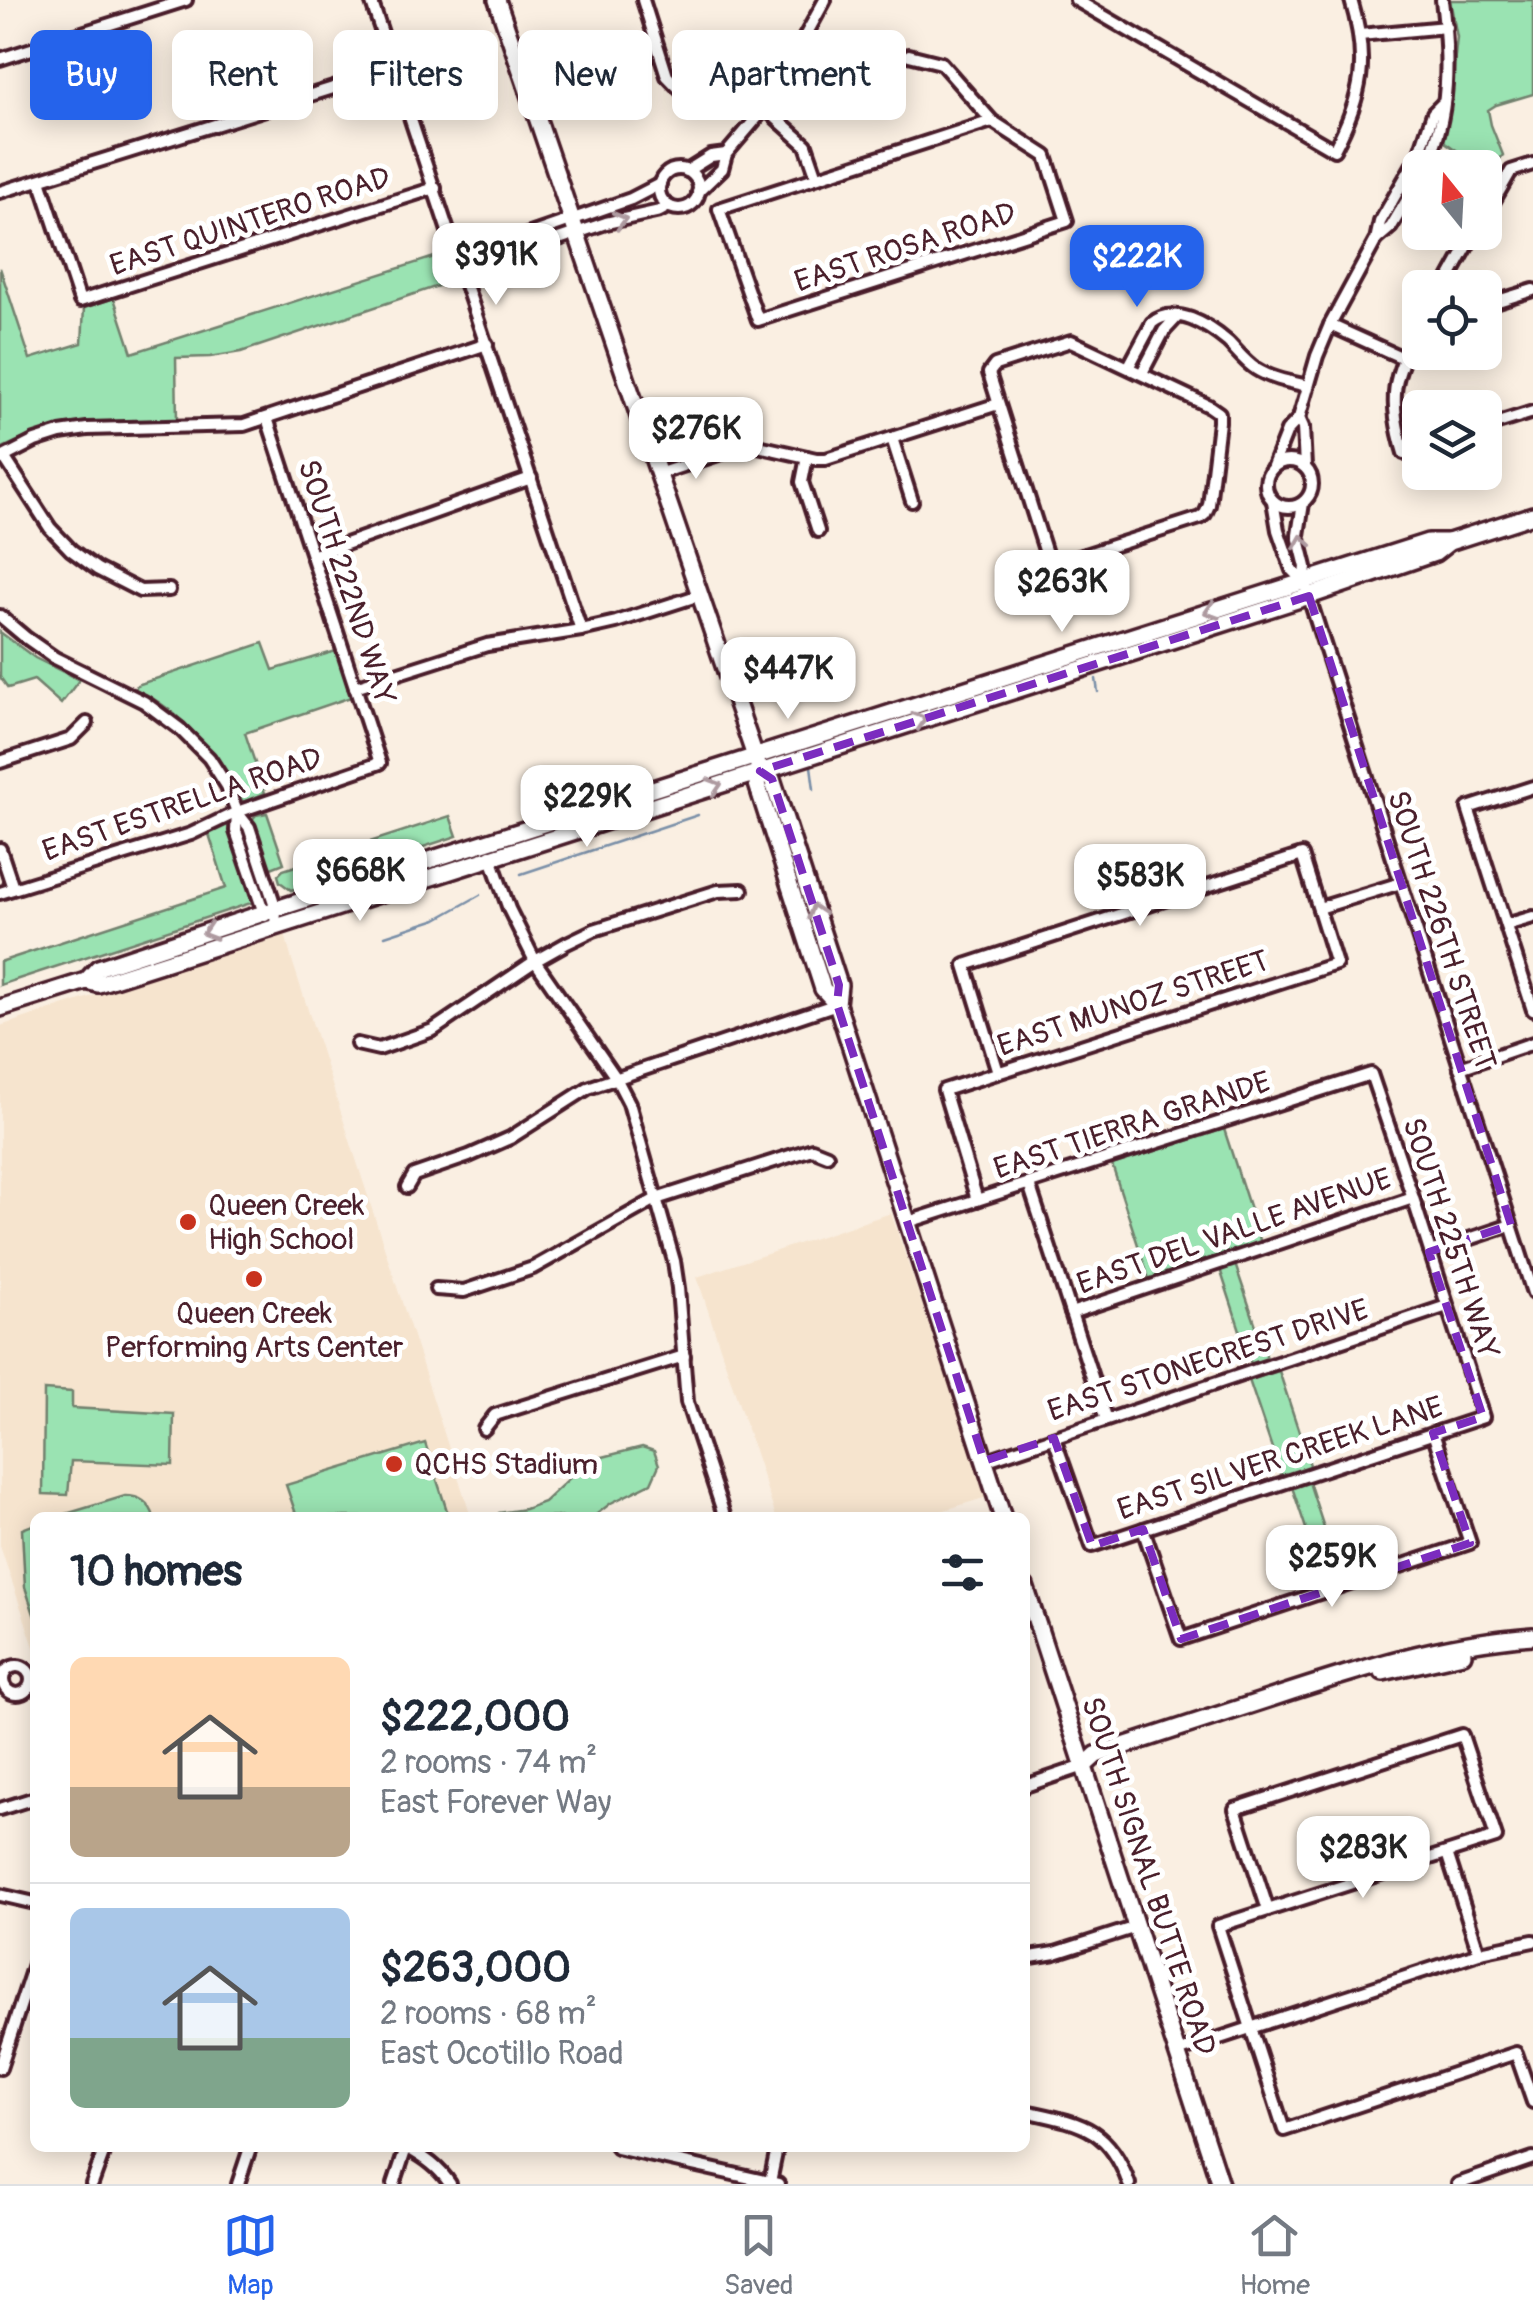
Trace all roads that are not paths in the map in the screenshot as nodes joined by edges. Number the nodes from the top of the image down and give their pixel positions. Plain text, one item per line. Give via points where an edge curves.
1 (186, 0) edge
2 (371, 0) edge
3 (497, 0) edge
4 (643, 0) edge
5 (825, 0) edge
6 (1076, 0) edge
7 (1351, 0) edge
8 (1442, 0) edge
9 (1446, 28) junction
10 (381, 30) edge
11 (808, 30) edge
12 (1360, 36) junction
13 (909, 55) dead end
14 (0, 59) edge
15 (672, 81) edge
16 (333, 88) edge
17 (1442, 104) junction
18 (412, 120) edge
19 (755, 120) edge
20 (778, 120) edge
21 (992, 121) junction
22 (1433, 150) edge
23 (726, 154) junction
24 (1533, 164) edge
25 (687, 171) junction
26 (818, 177) junction
27 (40, 180) junction
28 (660, 184) junction
29 (1502, 187) edge
30 (435, 188) junction
31 (0, 192) edge
32 (698, 192) junction
33 (669, 206) junction
34 (1402, 208) edge
35 (574, 227) junction
36 (1376, 240) junction
37 (460, 265) junction
38 (1533, 290) edge
39 (1502, 300) edge
40 (1177, 317) junction
41 (1330, 325) junction
42 (487, 344) junction
43 (1402, 357) edge
44 (1402, 365) edge
45 (1129, 366) junction
46 (1142, 373) junction
47 (1308, 386) junction
48 (998, 404) junction
49 (1533, 412) edge
50 (267, 418) junction
51 (1299, 418) junction
52 (1502, 422) edge
53 (892, 438) junction
54 (1402, 444) edge
55 (807, 457) junction
56 (2, 458) edge
57 (1273, 466) junction
58 (1305, 467) junction
59 (658, 474) junction
60 (531, 478) junction
61 (912, 501) dead end
62 (1273, 501) junction
63 (1303, 503) junction
64 (1533, 515) edge
65 (818, 531) dead end
66 (312, 556) junction
67 (1306, 589) junction
68 (169, 590) dead end
69 (700, 595) junction
70 (0, 616) edge
71 (581, 630) junction
72 (355, 687) junction
73 (87, 723) dead end
74 (0, 762) edge
75 (380, 762) joint
76 (757, 763) junction
77 (1533, 787) edge
78 (237, 812) junction
79 (0, 849) edge
80 (488, 850) junction
81 (1400, 884) junction
82 (13, 888) junction
83 (742, 890) dead end
84 (0, 892) edge
85 (1318, 908) junction
86 (270, 912) junction
87 (1533, 916) edge
88 (1506, 925) junction
89 (274, 928) junction
90 (535, 962) junction
91 (86, 981) junction
92 (837, 1004) junction
93 (0, 1008) edge
94 (1533, 1010) edge
95 (358, 1044) dead end
96 (1533, 1044) edge
97 (1460, 1068) junction
98 (998, 1072) junction
99 (1371, 1074) joint
100 (616, 1078) junction
101 (827, 1155) dead end
102 (1029, 1184) junction
103 (406, 1187) dead end
104 (1414, 1198) junction
105 (656, 1199) junction
106 (977, 1200) junction
107 (908, 1222) junction
108 (1511, 1225) junction
109 (1430, 1252) junction
110 (436, 1289) dead end
111 (1533, 1293) edge
112 (1447, 1306) junction
113 (1070, 1313) junction
114 (684, 1356) junction
115 (1483, 1417) joint
116 (1106, 1420) junction
117 (484, 1429) dead end
118 (1432, 1434) junction
119 (1054, 1438) junction
120 (984, 1460) junction
121 (723, 1512) edge
122 (1000, 1512) edge
123 (1143, 1528) junction
124 (1030, 1601) edge
125 (1533, 1636) edge
126 (1533, 1646) edge
127 (1084, 1766) junction
128 (1030, 1784) edge
129 (30, 1800) edge
130 (0, 1809) edge
131 (1447, 1853) junction
132 (0, 1896) edge
133 (30, 1903) edge
134 (1268, 1910) junction
135 (1136, 1927) junction
136 (1533, 1941) edge
137 (1479, 1953) junction
138 (1030, 1957) edge
139 (30, 1976) edge
140 (1251, 2028) junction
141 (1177, 2052) junction
142 (0, 2068) edge
143 (1533, 2102) edge
144 (1030, 2113) edge
145 (103, 2152) edge
146 (249, 2152) edge
147 (406, 2152) edge
148 (414, 2152) edge
149 (635, 2152) edge
150 (777, 2152) edge
151 (1533, 2158) edge
152 (774, 2183) edge
153 (92, 2184) edge
154 (238, 2184) edge
155 (394, 2184) edge
156 (450, 2184) edge
157 (1129, 2184) edge
158 (1220, 2184) edge
159 (1458, 2184) edge

1 - 14 street
2 - 10 street
3 - 35 street
4 - 15 street
5 - 11 street
6 - 12 street via 1334,150 1361,80
7 - 12 street
8 - 9 street
9 - 12 street
9 - 17 street
13 - 21 street via 941,63
16 - 27 street
17 - 22 street
17 - 36 street
18 - 30 street
19 - 23 street
20 - 26 street via 806,145
21 - 26 street
21 - 26 street, EAST ROSA ROAD via 1046,156 1066,221 758,320 720,209
23 - 25 street
23 - 32 street via 722,169
24 - 29 street via 1511,171
25 - 28 street via 670,171
25 - 32 street
27 - 30 street, EAST QUINTERO ROAD via 80,302
27 - 31 street
28 - 33 street
28 - 35 street
30 - 37 street
32 - 33 street via 688,206
35 -> 33 street
34 - 36 street
35 - 37 street via 476,267
35 - 59 street
36 - 41 street
37 - 42 street
38 - 39 street
40 - 45 street via 1152,323
40 - 46 street
40 - 47 street via 1217,334 1267,375
41 - 43 street
41 - 47 street
42 - 50 street
42 - 60 street
44 - 54 street via 1394,392
45 - 46 street
45 - 48 street via 1071,340 995,365 989,376
46 - 48 street via 1218,413 1208,510 1050,566
47 - 51 street
48 - 53 street
49 - 52 street
50 - 56 street via 244,426 88,428 34,441
50 - 66 street, SOUTH 222ND WAY
51 - 57 street
51 - 58 street
53 - 55 street via 826,459
53 - 61 street
55 - 59 street via 749,444
55 - 65 street via 802,482
56 - 68 street via 71,550 140,591
57 - 58 street via 1293,461
57 - 62 street via 1265,484
58 - 63 street via 1312,486
59 - 69 street
60 - 66 street
60 - 71 street
62 - 63 street via 1287,508
62 - 67 street via 1292,570
67 -> 63 street via 1298,534
64 - 67 street via 1449,542 1428,542
66 - 72 street, SOUTH 222ND WAY
67 - 76 street
67 - 81 street, SOUTH 226TH STREET
69 - 71 street
69 - 76 street
70 - 78 street via 55,658 144,702 180,729 209,758
71 - 72 street via 487,644
72 - 75 street, SOUTH 222ND WAY
73 - 74 street via 71,739
75 - 78 street, EAST ESTRELLA ROAD
76 - 80 street
76 - 92 street via 757,784 823,989
77 - 88 street via 1468,808
78 - 82 street, EAST ESTRELLA ROAD via 191,834
78 - 86 street via 249,827
79 - 82 street
80 - 86 street
80 - 89 street
80 - 90 street
81 - 85 street
81 - 97 street, SOUTH 226TH STREET
82 - 84 street, EAST ESTRELLA ROAD
83 - 90 street via 594,930
85 - 98 street, EAST MUNOZ STREET via 1336,964
85 - 98 street via 1302,856 965,965
86 - 89 street
86 -> 91 street via 98,968
87 - 88 street
88 - 94 street
89 - 91 street via 98,984
90 - 95 street via 432,1030 379,1049
90 - 100 street
91 - 93 street
92 - 100 street
92 - 107 street
96 - 97 street
97 - 108 street, SOUTH 226TH STREET
98 - 106 street, EAST MUNOZ STREET via 944,1090
99 - 102 street, EAST TIERRA GRANDE
99 - 104 street, SOUTH 225TH WAY
100 - 103 street via 588,1088 510,1138 414,1175
100 - 105 street
101 - 105 street via 812,1149
102 - 106 street, EAST TIERRA GRANDE
102 - 113 street
104 - 109 street, SOUTH 225TH WAY
104 - 113 street, EAST DEL VALLE AVENUE
105 - 110 street via 533,1268 464,1291
105 - 114 street via 674,1261
106 - 107 street, EAST TIERRA GRANDE
107 - 120 street
108 - 109 street
108 - 111 street, SOUTH 226TH STREET
109 - 112 street, SOUTH 225TH WAY
112 - 115 street, SOUTH 225TH WAY
112 - 116 street, EAST STONECREST DRIVE
113 - 116 street
114 - 117 street via 495,1414
114 - 121 street via 687,1402
115 - 118 street, EAST SILVER CREEK LANE
116 - 119 street, EAST STONECREST DRIVE
118 - 123 street, EAST SILVER CREEK LANE
118 - 123 street via 1470,1543 1181,1639
119 - 120 street, EAST STONECREST DRIVE
119 - 123 street, EAST SILVER CREEK LANE via 1092,1546
120 - 122 street
124 - 127 street, SOUTH SIGNAL BUTTE ROAD
125 - 127 street via 1446,1647 1360,1668 1096,1755
126 - 127 street via 1393,1670
127 - 128 street
127 - 135 street, SOUTH SIGNAL BUTTE ROAD
129 - 130 street
131 - 134 street
131 - 134 street via 1496,1837 1462,1735 1235,1809
131 - 137 street
132 - 133 street
134 - 140 street via 1218,1926
135 - 138 street
135 - 141 street, SOUTH SIGNAL BUTTE ROAD
136 - 137 street
137 - 140 street
139 - 142 street
140 - 141 street
140 - 143 street via 1284,2130 1516,2054
141 - 158 street, SOUTH SIGNAL BUTTE ROAD
144 - 157 street via 1095,2133 1112,2147
145 - 153 street
146 - 154 street
147 - 155 street
148 - 156 street
149 - 152 street
150 - 152 street
151 - 159 street

